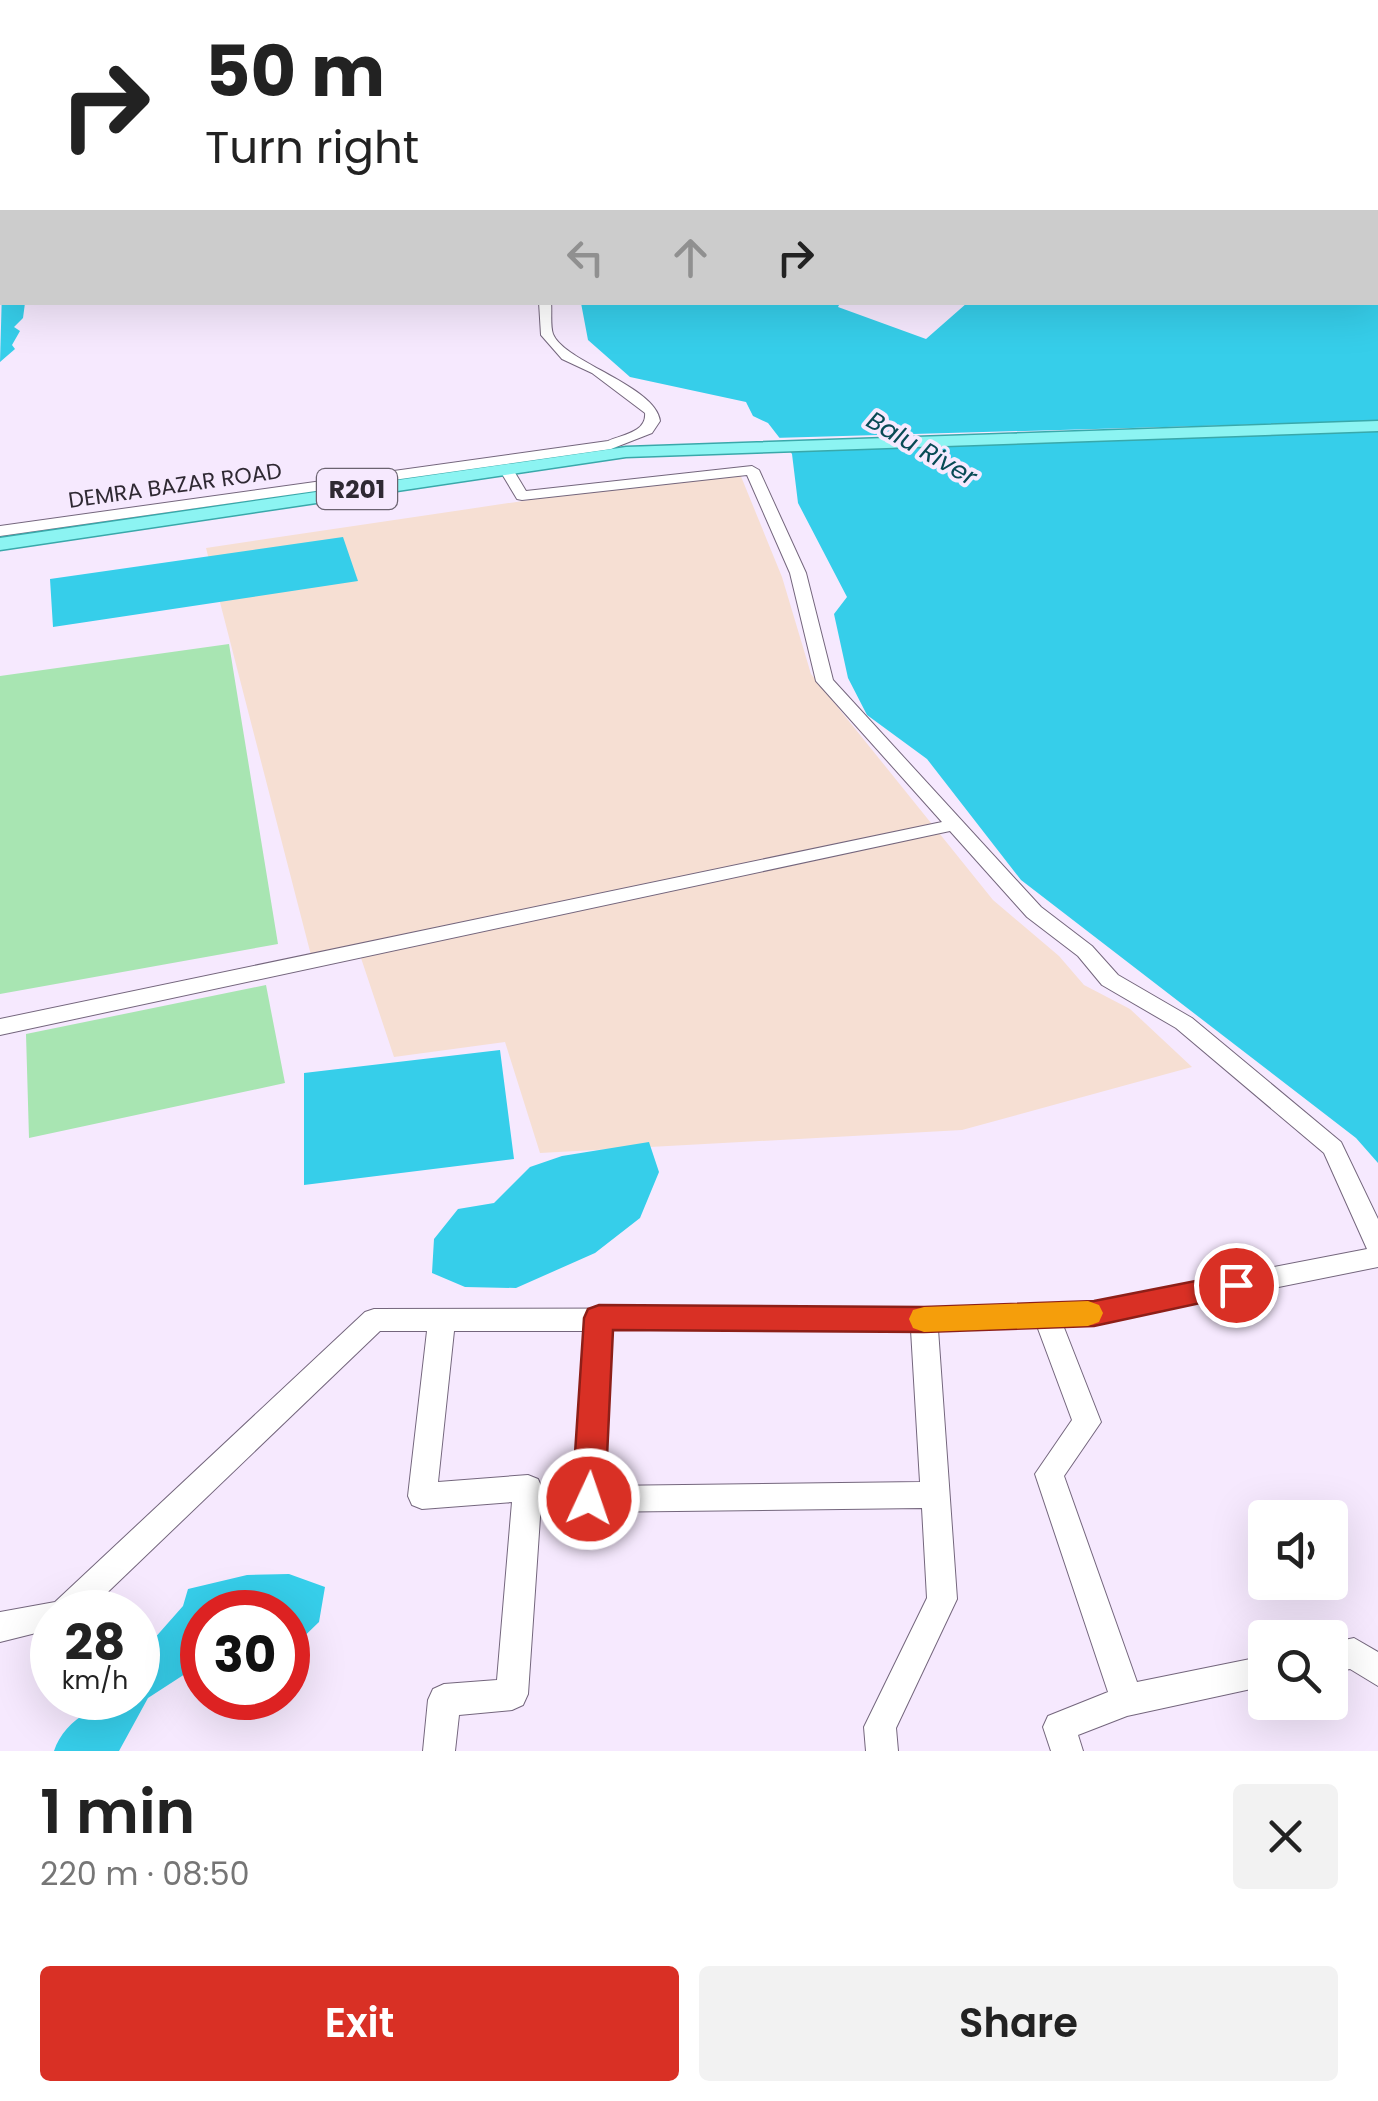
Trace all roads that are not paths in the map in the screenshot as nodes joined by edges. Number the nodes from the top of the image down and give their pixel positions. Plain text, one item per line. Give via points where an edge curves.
1 (545, 305) edge
2 (1378, 426) edge
3 (509, 474) dead end
4 (0, 531) edge
5 (0, 544) edge
6 (953, 824) junction
7 (0, 1026) edge
8 (1378, 1246) edge
9 (1378, 1256) edge
10 (1046, 1314) junction
11 (599, 1318) junction
12 (442, 1319) junction
13 (924, 1319) junction
14 (938, 1495) junction
15 (89, 1590) edge
16 (30, 1620) edge
17 (0, 1627) edge
18 (1348, 1654) edge
19 (1378, 1671) edge
20 (1248, 1675) edge
21 (1128, 1700) junction
22 (439, 1751) edge
23 (882, 1751) edge
24 (1067, 1751) edge

1 - 4 street, DEMRA BAZAR ROAD via 547,335 566,356 598,370 652,412 647,430 592,448
2 - 5 main road, R201 via 716,447 564,459
3 - 6 street via 522,496 752,470 798,574 825,680
6 - 7 street
6 - 8 street via 1034,912 1110,980 1184,1023 1333,1148
9 - 10 street via 1094,1313
10 - 13 street
10 - 21 street via 1088,1422 1049,1474
11 - 12 street
11 - 13 street
11 - 14 street via 589,1499
12 - 15 street via 374,1320
12 - 22 street via 422,1496 528,1488 512,1694 444,1700
13 - 14 street
14 - 23 street via 942,1599 880,1727
16 - 17 street
18 - 19 street
20 - 21 street
21 - 24 street via 1059,1727

